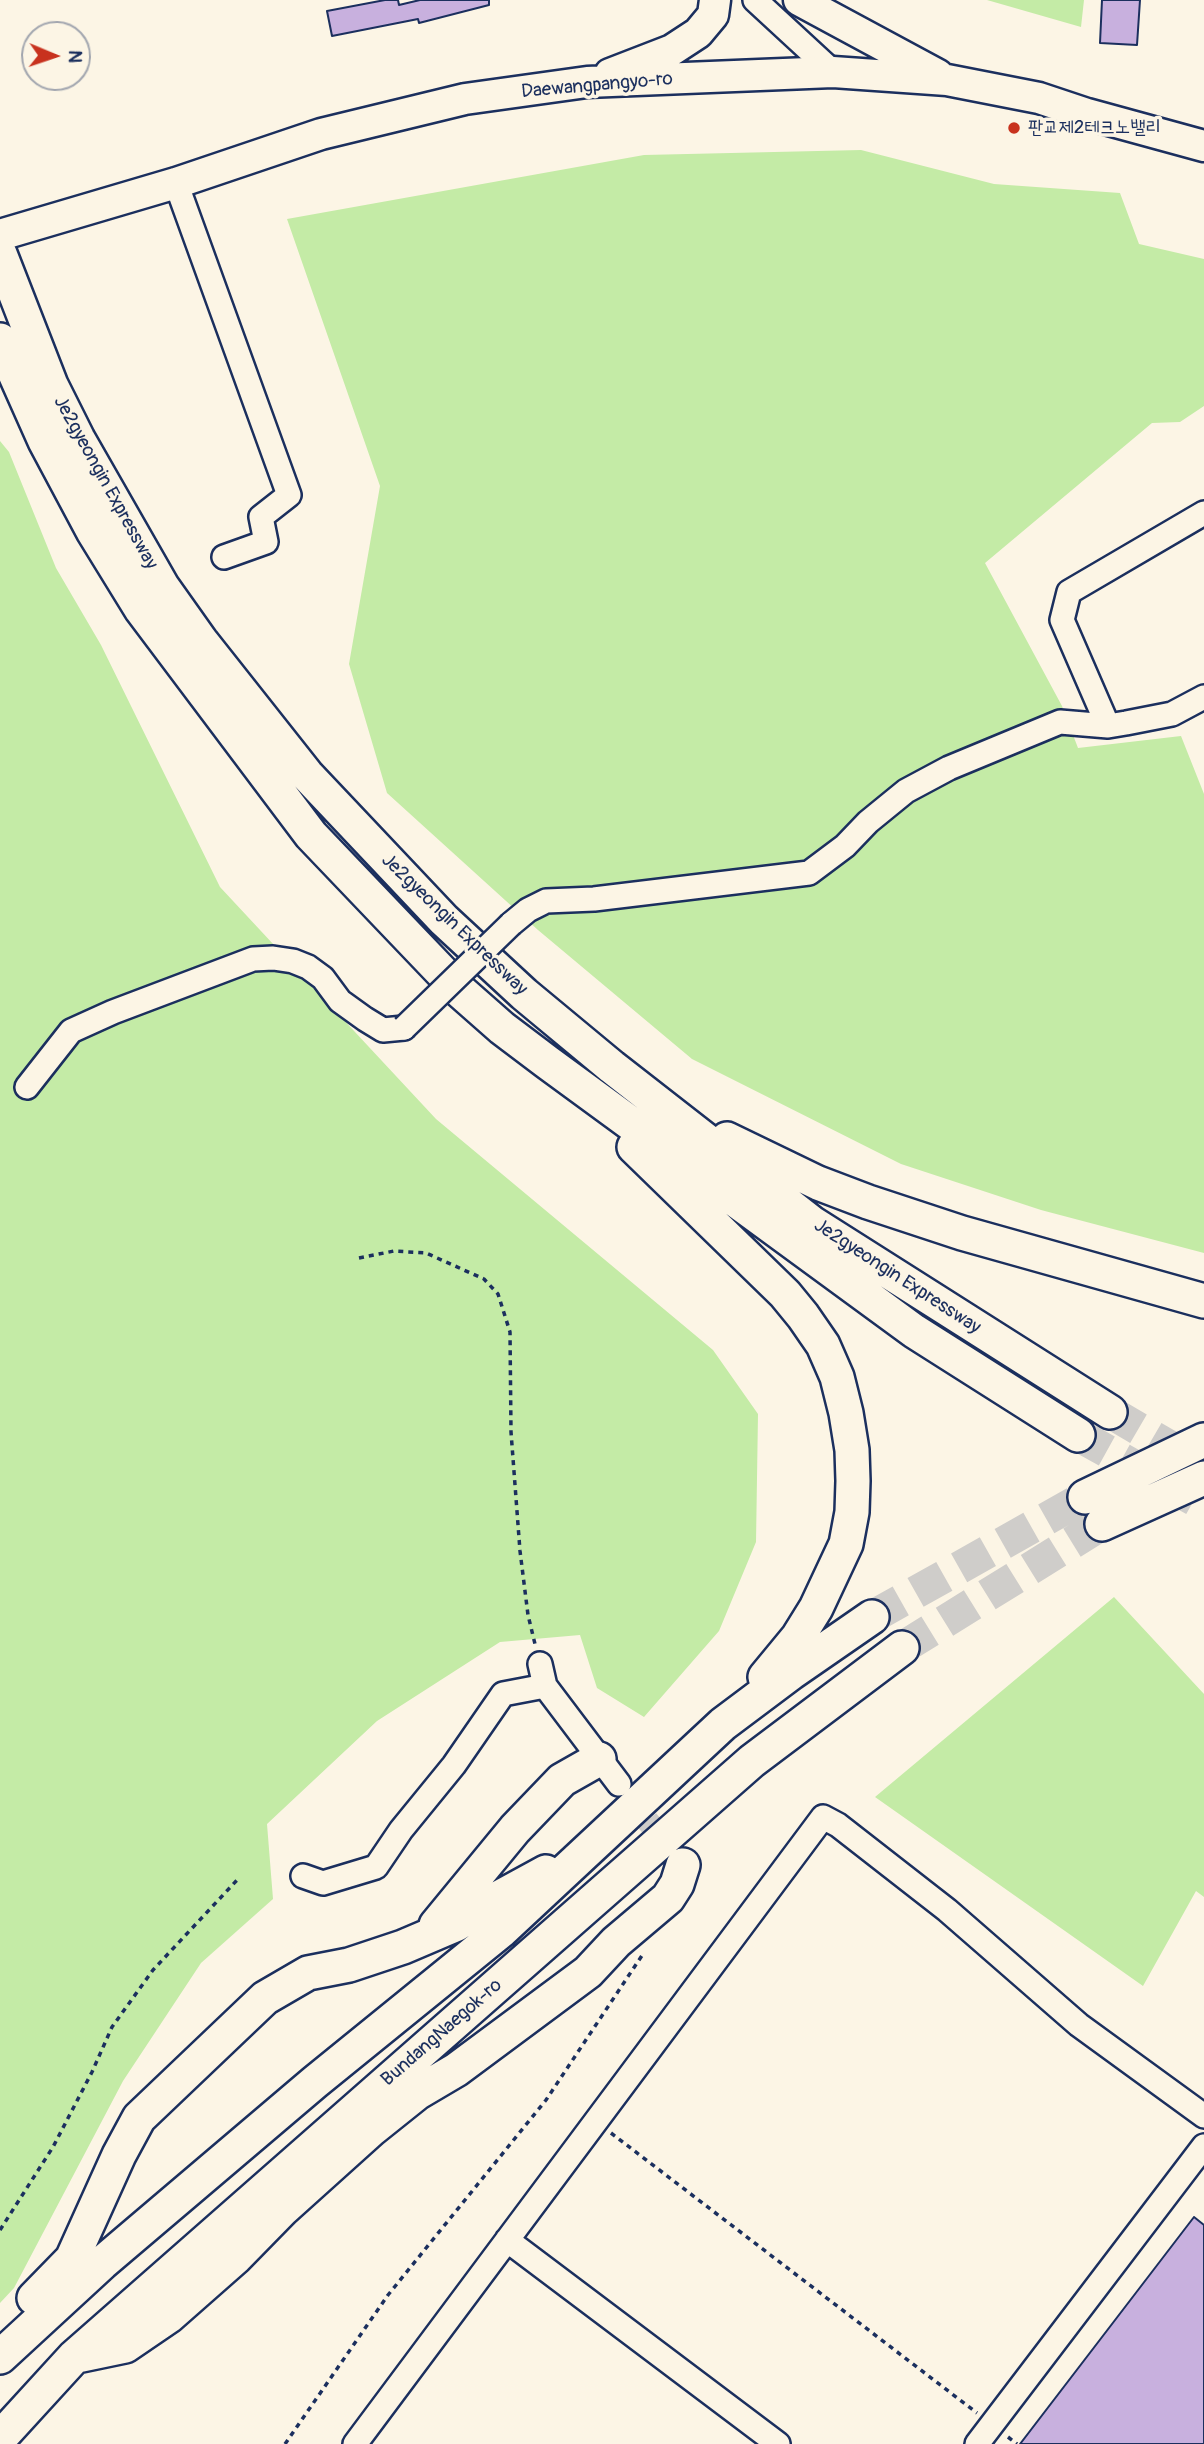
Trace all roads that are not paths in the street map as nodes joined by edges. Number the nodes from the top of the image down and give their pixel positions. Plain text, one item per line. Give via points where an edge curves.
1 (715, 0) edge
2 (755, 0) edge
3 (799, 0) edge
4 (834, 72) junction
5 (947, 80) junction
6 (587, 82) junction
7 (1204, 146) edge
8 (176, 183) junction
9 (0, 235) edge
10 (0, 254) edge
11 (0, 340) edge
12 (1204, 513) edge
13 (224, 557) dead end
14 (1204, 697) edge
15 (1108, 726) junction
16 (547, 1062) junction
17 (612, 1067) junction
18 (27, 1087) dead end
19 (1204, 1301) edge
20 (1110, 1412) tunnel mouth
21 (1077, 1435) tunnel mouth
22 (1204, 1440) edge
23 (1204, 1478) edge
24 (872, 1617) tunnel mouth
25 (902, 1648) tunnel mouth
26 (723, 1724) junction
27 (609, 1771) joint
28 (589, 1850) junction
29 (683, 1865) dead end
30 (303, 1876) dead end
31 (426, 1938) junction
32 (1204, 2116) edge
33 (1204, 2146) edge
34 (507, 2240) junction
35 (4, 2354) edge
36 (74, 2357) junction
37 (0, 2438) edge
38 (355, 2444) edge
39 (778, 2444) edge
40 (977, 2444) edge

1 - 6 main road via 713,15 698,33 672,50
2 - 4 street
3 - 5 main road
4 - 5 main road, Daewangpangyo-ro
4 - 6 main road, Daewangpangyo-ro
5 - 7 main road, Daewangpangyo-ro via 1039,98
6 - 8 main road, Daewangpangyo-ro via 465,99 321,134
8 - 9 main road, Daewangpangyo-ro
8 - 13 street via 289,495 261,517 265,542
10 - 17 highway, Je2gyeongin Expressway via 51,385 78,439 162,586 201,641 307,775 444,920
11 - 16 highway, Je2gyeongin Expressway via 93,531 141,609 311,835 460,991
12 - 15 street via 1069,592 1062,620
14 - 15 street via 1172,714
15 - 18 street, bridge via 1060,722 949,768 906,792 809,873 546,901 511,924 404,1028 383,1030 365,1019 340,1001 309,967 274,958 253,960 71,1031
16 - 21 highway, Je2gyeongin Expressway via 914,1331
16 - 26 highway via 785,1294 823,1345 837,1377 852,1450 852,1512 846,1544 797,1637
17 - 19 highway via 721,1136 868,1202
17 - 20 highway, Je2gyeongin Expressway via 812,1223
22 - 23 highway via 1093,1510
24 - 26 highway, BundangNaegok-ro
25 - 36 highway, BundangNaegok-ro via 752,1761
26 - 28 highway, BundangNaegok-ro
27 - 30 street via 542,1675 503,1694 376,1867 323,1883
27 - 31 highway via 562,1780 515,1829
28 - 31 highway
28 - 35 highway, BundangNaegok-ro via 501,1931 102,2263
29 - 36 highway via 668,1898 587,1972 372,2129 169,2316 125,2346
31 - 35 highway via 349,1965 308,1973 265,1998 139,2118 72,2259 19,2315
32 - 34 street via 1079,2025 947,1910 823,1817
33 - 40 street
34 - 38 street
34 - 39 street
36 - 37 highway, BundangNaegok-ro

